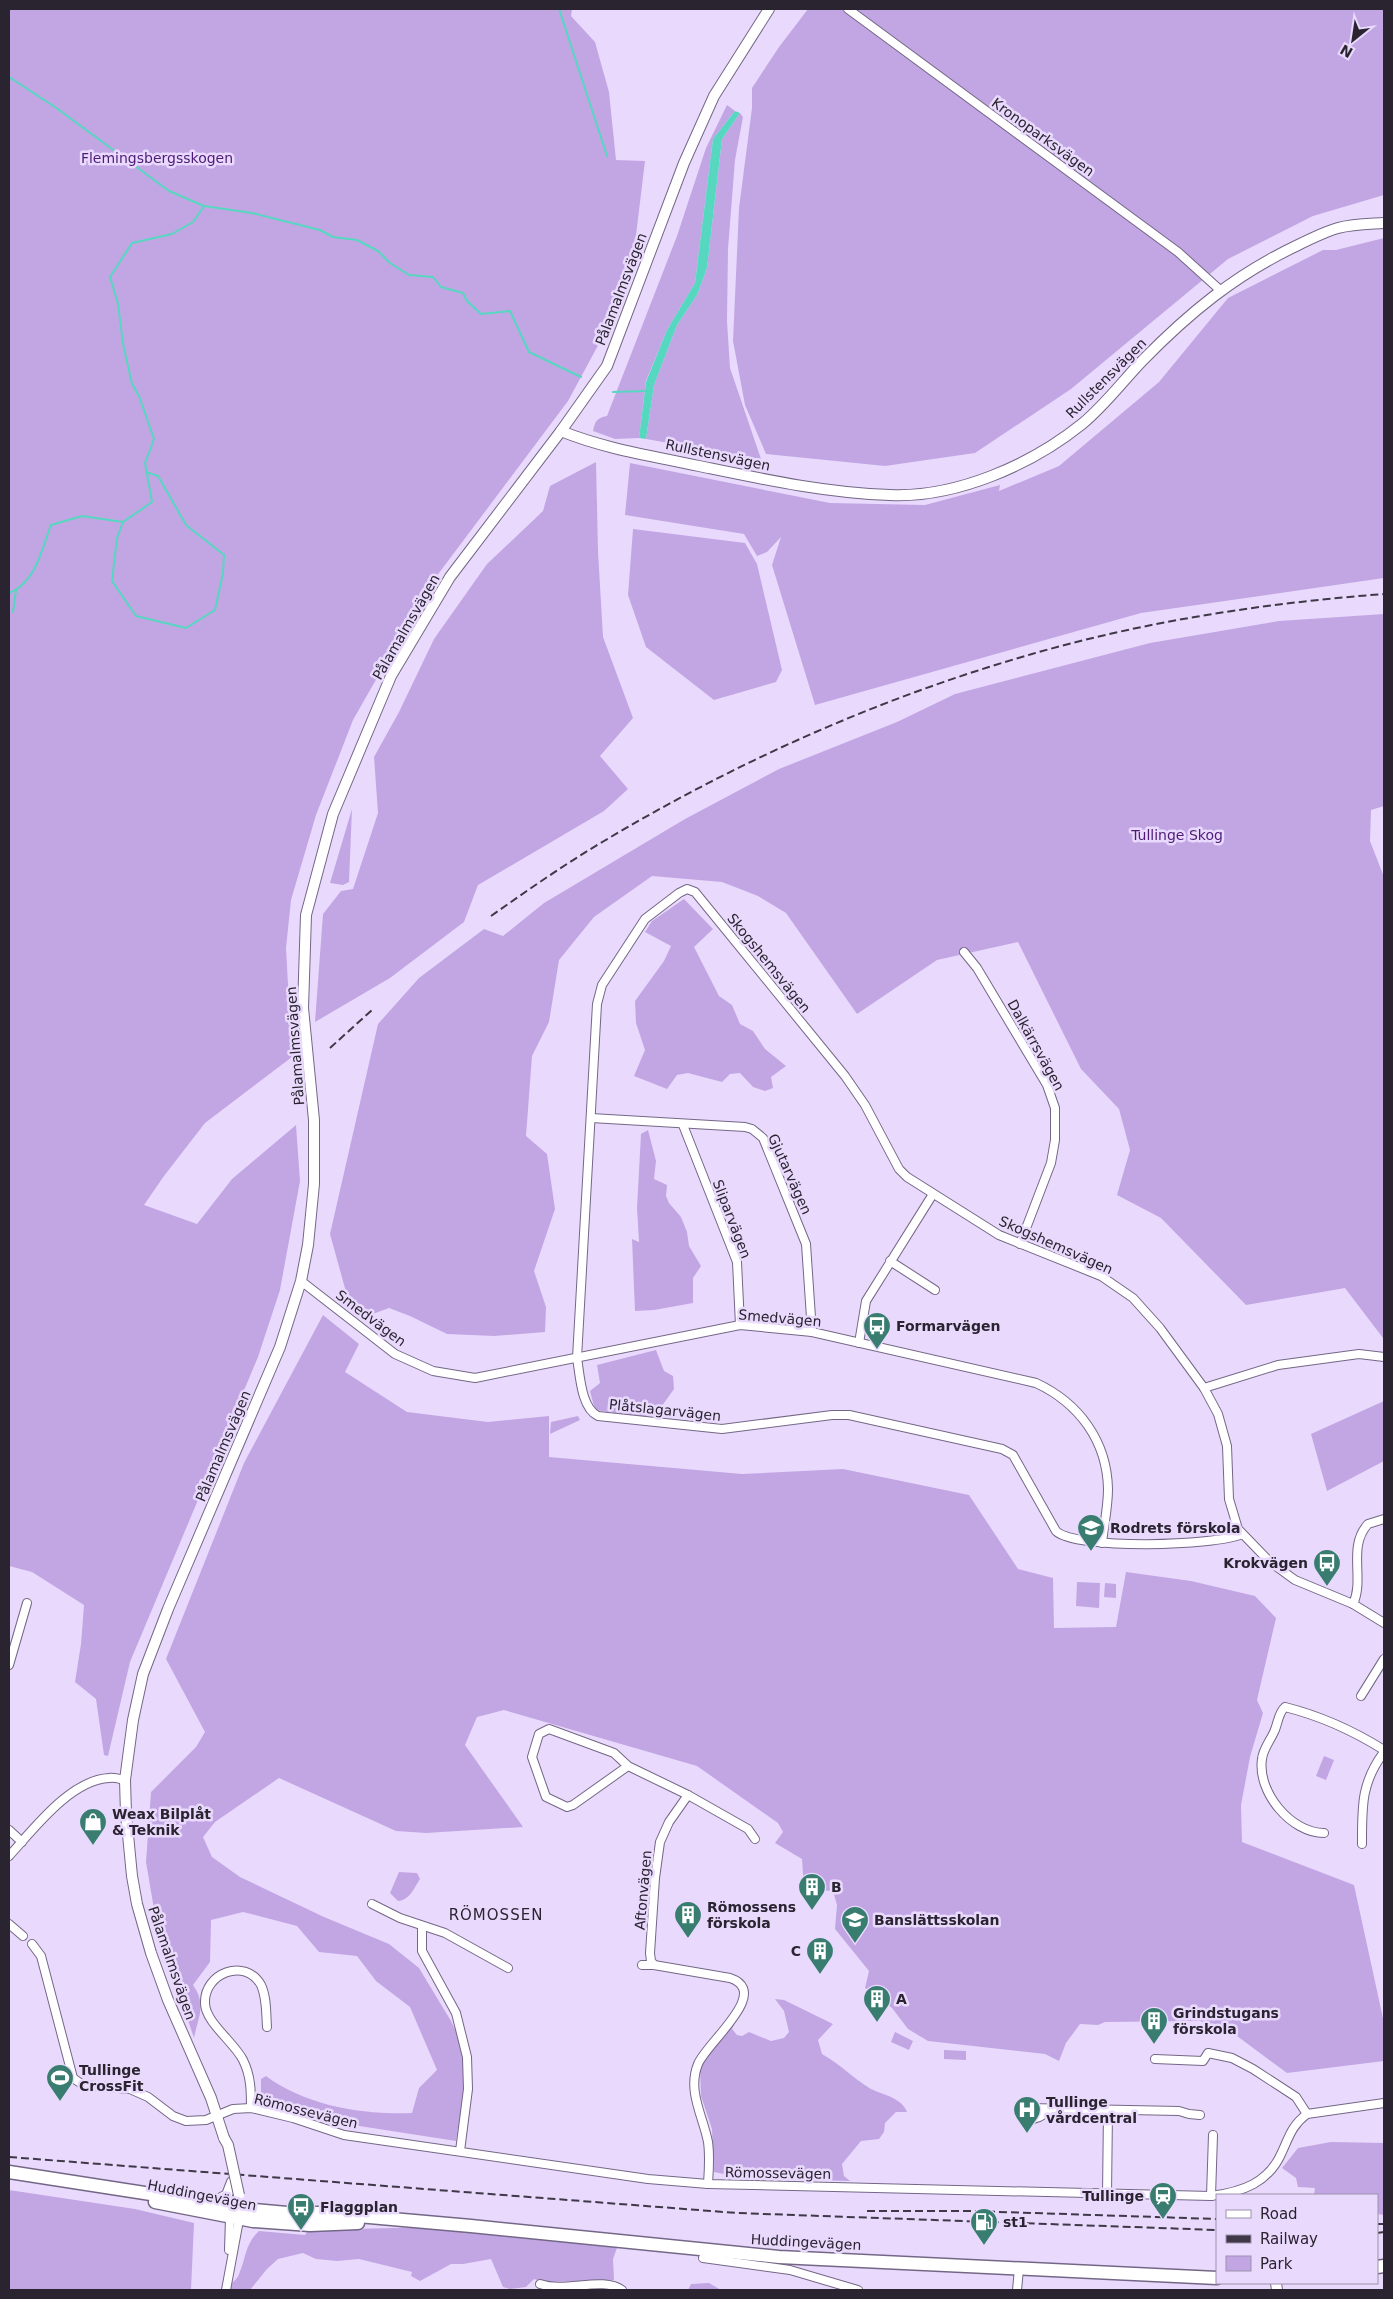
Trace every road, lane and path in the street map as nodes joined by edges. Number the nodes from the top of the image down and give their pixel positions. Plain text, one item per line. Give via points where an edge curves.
1 (769, 9) edge
2 (774, 9) edge
3 (848, 9) edge
4 (762, 20) junction
5 (1384, 223) edge
6 (1220, 290) junction
7 (561, 431) junction
8 (687, 889) joint
9 (964, 952) dead end
10 (591, 1118) junction
11 (683, 1125) junction
12 (933, 1194) junction
13 (1020, 1244) junction
14 (890, 1261) junction
15 (301, 1281) junction
16 (935, 1290) dead end
17 (740, 1325) junction
18 (812, 1332) junction
19 (859, 1343) junction
20 (1384, 1357) edge
21 (576, 1358) junction
22 (1204, 1388) junction
23 (1384, 1519) edge
24 (1242, 1534) junction
25 (1102, 1543) junction
26 (27, 1603) dead end
27 (1353, 1604) junction
28 (1384, 1623) edge
29 (1384, 1659) edge
30 (9, 1665) edge
31 (1361, 1696) dead end
32 (1384, 1751) edge
33 (628, 1766) junction
34 (125, 1780) junction
35 (688, 1795) junction
36 (9, 1830) edge
37 (1324, 1834) dead end
38 (755, 1839) dead end
39 (22, 1842) junction
40 (1362, 1844) dead end
41 (9, 1856) edge
42 (372, 1904) dead end
43 (9, 1924) edge
44 (422, 1927) junction
45 (23, 1936) dead end
46 (32, 1944) dead end
47 (642, 1965) dead end
48 (654, 1965) junction
49 (508, 1968) dead end
50 (266, 2027) dead end
51 (1155, 2060) dead end
52 (1384, 2103) edge
53 (251, 2108) junction
54 (1050, 2109) dead end
55 (1108, 2110) junction
56 (1307, 2114) junction
57 (1200, 2115) dead end
58 (217, 2116) junction
59 (1214, 2135) dead end
60 (224, 2138) junction
61 (460, 2151) junction
62 (9, 2172) edge
63 (65, 2180) junction
64 (708, 2184) junction
65 (1107, 2194) junction
66 (1220, 2194) edge
67 (1216, 2195) edge
68 (1211, 2196) junction
69 (234, 2205) junction
70 (702, 2258) dead end
71 (1019, 2269) junction
72 (1216, 2278) edge
73 (540, 2284) dead end
74 (226, 2290) edge
75 (622, 2290) edge
76 (858, 2290) edge
77 (1018, 2290) edge

1 - 4 street, Pålamalmsvägen
2 - 4 street, Pålamalmsvägen
3 - 6 street, Kronoparksvägen via 1178,252
4 - 7 street, Pålamalmsvägen via 714,96 684,163 607,366
5 - 6 street, Rullstensvägen via 1329,231 1267,260
6 - 7 street, Rullstensvägen via 1175,328 1072,432 1046,449 983,480 942,490 892,496 831,490 591,442
7 - 15 street, Pålamalmsvägen via 450,577 396,668 333,814 306,915 303,1008 314,1120 314,1184
8 - 10 street, Plåtslagarvägen via 645,919 599,991
8 - 12 street, Skogshemsvägen via 698,894 845,1076 865,1105 898,1169
9 - 13 street, Dalkärrsvägen via 977,968 1044,1080 1055,1108 1051,1163
10 - 11 street, Gjutarvägen
10 - 21 street, Plåtslagarvägen
11 - 17 street, Sliparvägen via 737,1262
11 - 18 street, Gjutarvägen via 745,1127 764,1138 806,1244
12 - 13 street, Skogshemsvägen via 999,1235
12 - 14 street
13 - 22 street, Skogshemsvägen via 1092,1272 1133,1298 1160,1328
14 - 16 street
14 - 19 street via 866,1300
15 - 21 street, Smedvägen via 395,1354 433,1371 475,1378
15 - 34 street, Pålamalmsvägen via 280,1347 143,1674
17 - 18 street, Smedvägen
17 - 21 street, Smedvägen
18 - 19 street, Smedvägen
19 - 25 street, Smedvägen via 1036,1383 1069,1402 1096,1437 1105,1467 1108,1488
20 - 22 street via 1359,1354 1278,1365
21 - 25 street, Plåtslagarvägen via 587,1404 598,1416 722,1430 849,1414 1002,1449 1013,1455 1056,1531 1062,1536
22 - 24 street, Skogshemsvägen via 1218,1414 1225,1438 1229,1499
23 - 27 street via 1368,1524 1358,1543 1358,1585
24 - 25 street, Plåtslagarvägen via 1215,1542
24 - 27 street, Skogshemsvägen via 1269,1561 1295,1580
26 - 30 street
27 - 28 street, Skogshemsvägen
29 - 31 street
32 - 37 street via 1356,1732 1325,1719 1284,1707 1281,1710 1262,1755 1263,1782 1270,1798 1287,1816 1308,1831
32 - 40 street via 1365,1788
33 - 33 street via 614,1753 549,1729 539,1734 532,1757 546,1797 567,1807
33 - 35 street
34 - 39 street via 109,1778 73,1792 54,1807
34 - 58 street, Pålamalmsvägen via 132,1876 151,1953
35 - 38 street via 748,1830
35 - 48 street, Aftonvägen via 669,1822 657,1855 650,1953
36 - 39 street
39 - 41 street
42 - 44 street
43 - 45 street
44 - 49 street via 432,1927 445,1933
44 - 61 street via 422,1950 456,2012 466,2058 468,2089
46 - 58 street, Römossevägen via 41,1956 73,2078 77,2082 130,2089 186,2121
47 - 48 street
48 - 64 street via 730,1978 740,1981 745,1988 740,2010 703,2052 696,2067 694,2090 710,2158
50 - 53 street via 264,1994 253,1976 240,1970 228,1971 209,1985 205,1996 206,2011 236,2048 246,2067 251,2086
51 - 56 street via 1204,2061 1208,2054 1232,2058 1296,2097
52 - 56 street
53 - 58 street, Römossevägen
53 - 61 street, Römossevägen via 344,2135
54 - 55 street
55 - 57 street via 1179,2111
55 - 65 street
56 - 66 street, Römossevägen via 1291,2130 1269,2174 1244,2189
58 - 60 street, Pålamalmsvägen
59 - 68 street
60 - 69 street, Pålamalmsvägen, bridge
60 - 69 street, Pålamalmsvägen, bridge via 228,2144
61 - 64 street, Römossevägen via 611,2175
62 - 63 main road, Huddingevägen
63 - 69 main road, Huddingevägen
63 - 69 main road, Huddingevägen
64 - 65 street, Römossevägen
65 - 68 street, Römossevägen
67 - 68 street, Römossevägen
69 - 71 main road, Huddingevägen via 310,2225 394,2220 779,2257
69 - 74 street
70 - 76 street via 790,2270
71 - 72 main road, Huddingevägen
71 - 77 street
73 - 75 street via 552,2288 609,2284

